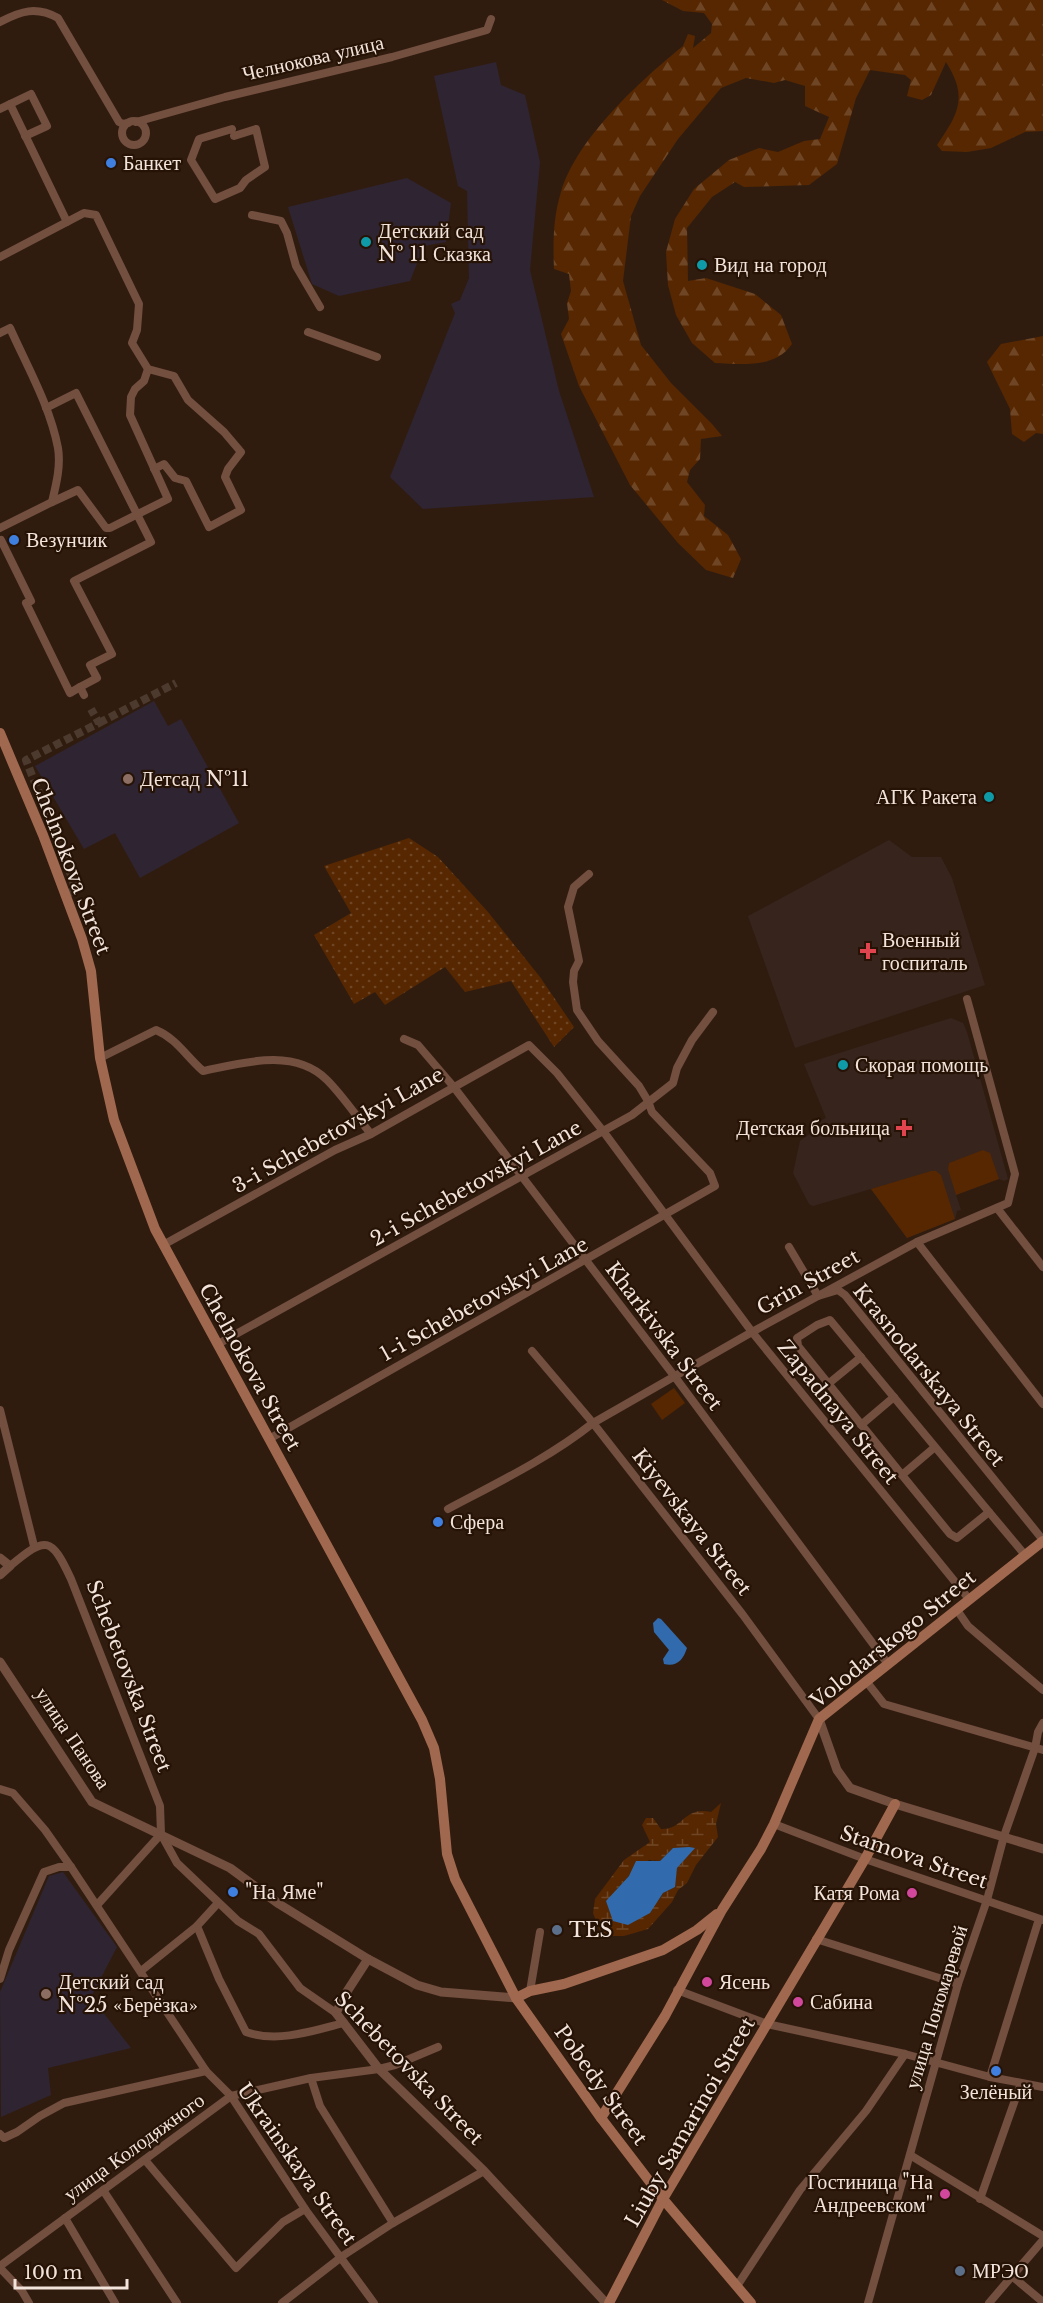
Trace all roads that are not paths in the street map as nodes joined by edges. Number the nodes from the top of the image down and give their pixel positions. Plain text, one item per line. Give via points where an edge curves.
1 (491, 19) dead end
2 (0, 22) edge
3 (10, 104) junction
4 (0, 109) edge
5 (233, 133) joint
6 (25, 136) junction
7 (252, 215) dead end
8 (67, 222) junction
9 (0, 257) edge
10 (320, 307) dead end
11 (308, 332) dead end
12 (0, 333) edge
13 (377, 357) dead end
14 (148, 369) junction
15 (46, 408) junction
16 (154, 469) junction
17 (51, 502) junction
18 (137, 515) junction
19 (0, 528) edge
20 (2, 540) dead end
21 (80, 687) junction
22 (84, 695) dead end
23 (0, 733) edge
24 (589, 874) dead end
25 (967, 999) dead end
26 (713, 1012) dead end
27 (404, 1039) dead end
28 (529, 1045) joint
29 (100, 1058) junction
30 (453, 1086) junction
31 (648, 1101) junction
32 (603, 1131) junction
33 (371, 1134) junction
34 (522, 1176) junction
35 (997, 1208) junction
36 (666, 1214) junction
37 (917, 1242) junction
38 (163, 1245) junction
39 (789, 1247) dead end
40 (586, 1261) junction
41 (1043, 1268) edge
42 (818, 1296) junction
43 (752, 1332) junction
44 (218, 1344) junction
45 (532, 1351) dead end
46 (861, 1357) junction
47 (675, 1377) junction
48 (828, 1384) junction
49 (894, 1397) junction
50 (1043, 1404) edge
51 (0, 1410) edge
52 (593, 1423) junction
53 (861, 1425) junction
54 (269, 1439) junction
55 (935, 1447) junction
56 (902, 1475) junction
57 (448, 1509) dead end
58 (989, 1512) junction
59 (1043, 1540) edge
60 (34, 1546) junction
61 (1025, 1555) junction
62 (0, 1558) edge
63 (10, 1566) junction
64 (0, 1575) edge
65 (969, 1599) junction
66 (957, 1610) junction
67 (0, 1662) edge
68 (888, 1664) junction
69 (866, 1681) junction
70 (1043, 1690) edge
71 (819, 1719) junction
72 (1043, 1724) edge
73 (1039, 1749) edge
74 (0, 1789) edge
75 (895, 1804) junction
76 (774, 1824) junction
77 (161, 1834) junction
78 (1004, 1836) junction
79 (1043, 1849) edge
80 (865, 1859) junction
81 (71, 1867) junction
82 (987, 1900) junction
83 (218, 1903) junction
84 (98, 1904) junction
85 (722, 1910) junction
86 (1041, 1919) edge
87 (197, 1926) junction
88 (540, 1932) dead end
89 (816, 1940) junction
90 (0, 1945) edge
91 (9, 1950) junction
92 (368, 1959) junction
93 (141, 1971) junction
94 (0, 1979) edge
95 (958, 1984) junction
96 (677, 1990) junction
97 (530, 1991) junction
98 (516, 1998) junction
99 (336, 2013) junction
100 (344, 2023) junction
101 (767, 2024) junction
102 (438, 2048) dead end
103 (905, 2054) junction
104 (934, 2063) junction
105 (379, 2069) junction
106 (206, 2071) junction
107 (990, 2077) junction
108 (311, 2079) junction
109 (1021, 2083) junction
110 (1043, 2087) edge
111 (231, 2096) junction
112 (601, 2118) junction
113 (2, 2136) edge
114 (910, 2155) junction
115 (145, 2160) junction
116 (484, 2171) junction
117 (103, 2190) junction
118 (663, 2199) junction
119 (980, 2199) junction
120 (304, 2209) junction
121 (65, 2218) junction
122 (393, 2223) junction
123 (1043, 2236) edge
124 (1043, 2240) edge
125 (342, 2257) junction
126 (0, 2267) edge
127 (1012, 2277) junction
128 (8, 2278) junction
129 (0, 2284) edge
130 (737, 2286) junction
131 (1043, 2302) edge
132 (29, 2303) edge
133 (116, 2303) edge
134 (177, 2303) edge
135 (282, 2303) edge
136 (374, 2303) edge
137 (607, 2303) edge
138 (751, 2303) edge
139 (868, 2303) edge
140 (989, 2303) edge

1 - 2 street, Челнокова улица via 487,30 123,124 118,122 58,18 31,10
3 - 4 street
3 - 6 street
3 - 6 street via 31,94 41,115 46,126
5 - 5 street via 199,139 191,160 215,199 240,188 266,167 256,129
6 - 8 street
7 - 10 street via 280,221 296,266
8 - 9 street
8 - 14 street via 84,213 96,215 139,304 132,343
11 - 13 street
12 - 15 street via 10,328
14 - 16 street via 131,397 130,414
14 - 16 street via 174,376 188,399 241,452 225,477 241,510 209,527 186,481 175,478 164,464
15 - 17 street via 58,449 58,477
15 - 18 street via 76,393
16 - 18 street via 168,500
17 - 18 street via 78,490 106,528
17 - 19 street
18 - 21 street via 151,542 74,581 111,654 90,665 97,678
20 - 21 street via 31,601 26,603 70,693
21 - 22 street
23 - 29 main road, Chelnokova Street via 82,939 91,971
24 - 31 street via 574,887 568,907 579,960 573,982 578,1010 598,1041
25 - 35 street via 1016,1174 1008,1203
26 - 31 street, 2-i Schebetovskyi Lane via 692,1040 673,1083
27 - 30 street, Kharkivska Street via 418,1045
28 - 30 street, 3-i Schebetovskyi Lane
28 - 32 street, Zapadnaya Street
29 - 33 street via 156,1030 171,1037 203,1071 260,1060 298,1062 327,1079
29 - 38 main road, Chelnokova Street via 114,1120
30 - 33 street, 3-i Schebetovskyi Lane
30 - 34 street, Kharkivska Street
31 - 32 street, 2-i Schebetovskyi Lane
31 - 36 street, 1-i Schebetovskyi Lane via 652,1112 710,1173 715,1186
32 - 34 street, 2-i Schebetovskyi Lane
32 - 36 street, Zapadnaya Street
33 - 38 street, 3-i Schebetovskyi Lane
34 - 40 street, Kharkivska Street
34 - 44 street, 2-i Schebetovskyi Lane
35 - 37 street, Grin Street
35 - 41 street
36 - 40 street, 1-i Schebetovskyi Lane
36 - 43 street, Zapadnaya Street
37 - 42 street, Grin Street
37 - 50 street
38 - 44 main road, Chelnokova Street
39 - 42 street
40 - 47 street, Kharkivska Street
40 - 54 street, 1-i Schebetovskyi Lane
42 - 43 street, Grin Street
42 - 59 street, Krasnodarskaya Street via 838,1290 845,1294
43 - 47 street, Grin Street
43 - 65 street, Zapadnaya Street
44 - 54 main road, Chelnokova Street
45 - 52 street, Kiyevskaya Street
46 - 48 street
46 - 48 street via 830,1320 797,1338 798,1346
46 - 49 street
47 - 52 street, Grin Street
47 - 68 street, Kharkivska Street
48 - 53 street
49 - 53 street
49 - 55 street
51 - 60 street
52 - 57 street, Grin Street via 572,1440
52 - 71 street, Kiyevskaya Street
53 - 56 street
54 - 98 main road, Chelnokova Street via 422,1720 434,1748 447,1854 455,1879
55 - 56 street
55 - 58 street
56 - 58 street via 957,1538
58 - 61 street
59 - 61 main road, Volodarskogo Street
60 - 63 street
60 - 77 street, Schebetovska Street via 45,1545 58,1552 71,1579 160,1806
61 - 65 main road, Volodarskogo Street
62 - 63 street
63 - 64 street
65 - 66 main road, Volodarskogo Street
66 - 68 main road, Volodarskogo Street
66 - 70 street via 968,1626
67 - 77 street, улица Панова via 92,1802
68 - 69 main road, Volodarskogo Street
69 - 71 main road, Volodarskogo Street
69 - 73 street via 884,1704
71 - 75 street via 837,1770 850,1788
71 - 76 main road, Volodarskogo Street
72 - 73 street, улица Пономаревой via 1038,1732
73 - 78 street, улица Пономаревой
74 - 81 street, Ukrainskaya Street via 13,1793
75 - 78 street
75 - 80 main road, Liuby Samarinoi Street
76 - 80 street, Stamova Street
76 - 85 main road, Volodarskogo Street
77 - 83 street, Schebetovska Street via 177,1863
77 - 84 street
77 - 92 street, улица Панова via 230,1868 279,1904
78 - 79 street
78 - 82 street, улица Пономаревой
80 - 82 street, Stamova Street
80 - 89 main road, Liuby Samarinoi Street
81 - 84 street, Ukrainskaya Street
81 - 91 street via 44,1872
82 - 86 street, Stamova Street
82 - 95 street, улица Пономаревой
83 - 87 street
83 - 99 street, Schebetovska Street via 259,1934 300,1988
84 - 93 street, Ukrainskaya Street
85 - 96 main road, Volodarskogo Street
85 - 97 main road, Volodarskogo Street via 663,1950 564,1984
86 - 107 street
87 - 93 street
87 - 100 street via 246,2032 258,2037 302,2034
88 - 97 street
89 - 95 street
89 - 101 main road, Liuby Samarinoi Street
90 - 91 street
91 - 94 street
92 - 98 street, улица Панова via 425,1988
92 - 99 street
93 - 106 street, Ukrainskaya Street
95 - 104 street, улица Пономаревой
96 - 101 street
96 - 112 main road, Volodarskogo Street
97 - 98 main road, Volodarskogo Street
98 - 112 main road, Pobedy Street
99 - 100 street, Schebetovska Street
100 - 105 street, Schebetovska Street
101 - 103 street
101 - 118 main road, Liuby Samarinoi Street
102 - 105 street, улица Колодяжного
103 - 104 street
103 - 130 street via 866,2111 800,2190
104 - 107 street
104 - 114 street, улица Пономаревой
105 - 108 street, улица Колодяжного
105 - 116 street, Schebetovska Street
106 - 111 street, Ukrainskaya Street
106 - 113 street via 64,2103 17,2132
107 - 109 street
108 - 111 street, улица Колодяжного
108 - 122 street via 320,2106
109 - 110 street
109 - 119 street
111 - 115 street, улица Колодяжного
111 - 120 street, Ukrainskaya Street
112 - 118 main road, Pobedy Street
114 - 119 street
114 - 139 street, улица Пономаревой
115 - 117 street, улица Колодяжного
115 - 120 street via 236,2268 283,2222
116 - 122 street
116 - 137 street, Schebetovska Street
117 - 121 street, улица Колодяжного
117 - 134 street
118 - 130 main road, Pobedy Street
118 - 137 main road, Liuby Samarinoi Street
119 - 123 street
120 - 125 street, Ukrainskaya Street
121 - 126 street, улица Колодяжного
121 - 133 street
122 - 125 street
124 - 127 street
125 - 135 street
125 - 136 street, Ukrainskaya Street
126 - 128 street
127 - 131 street
127 - 140 street
128 - 129 street
128 - 132 street
130 - 138 main road, Pobedy Street

